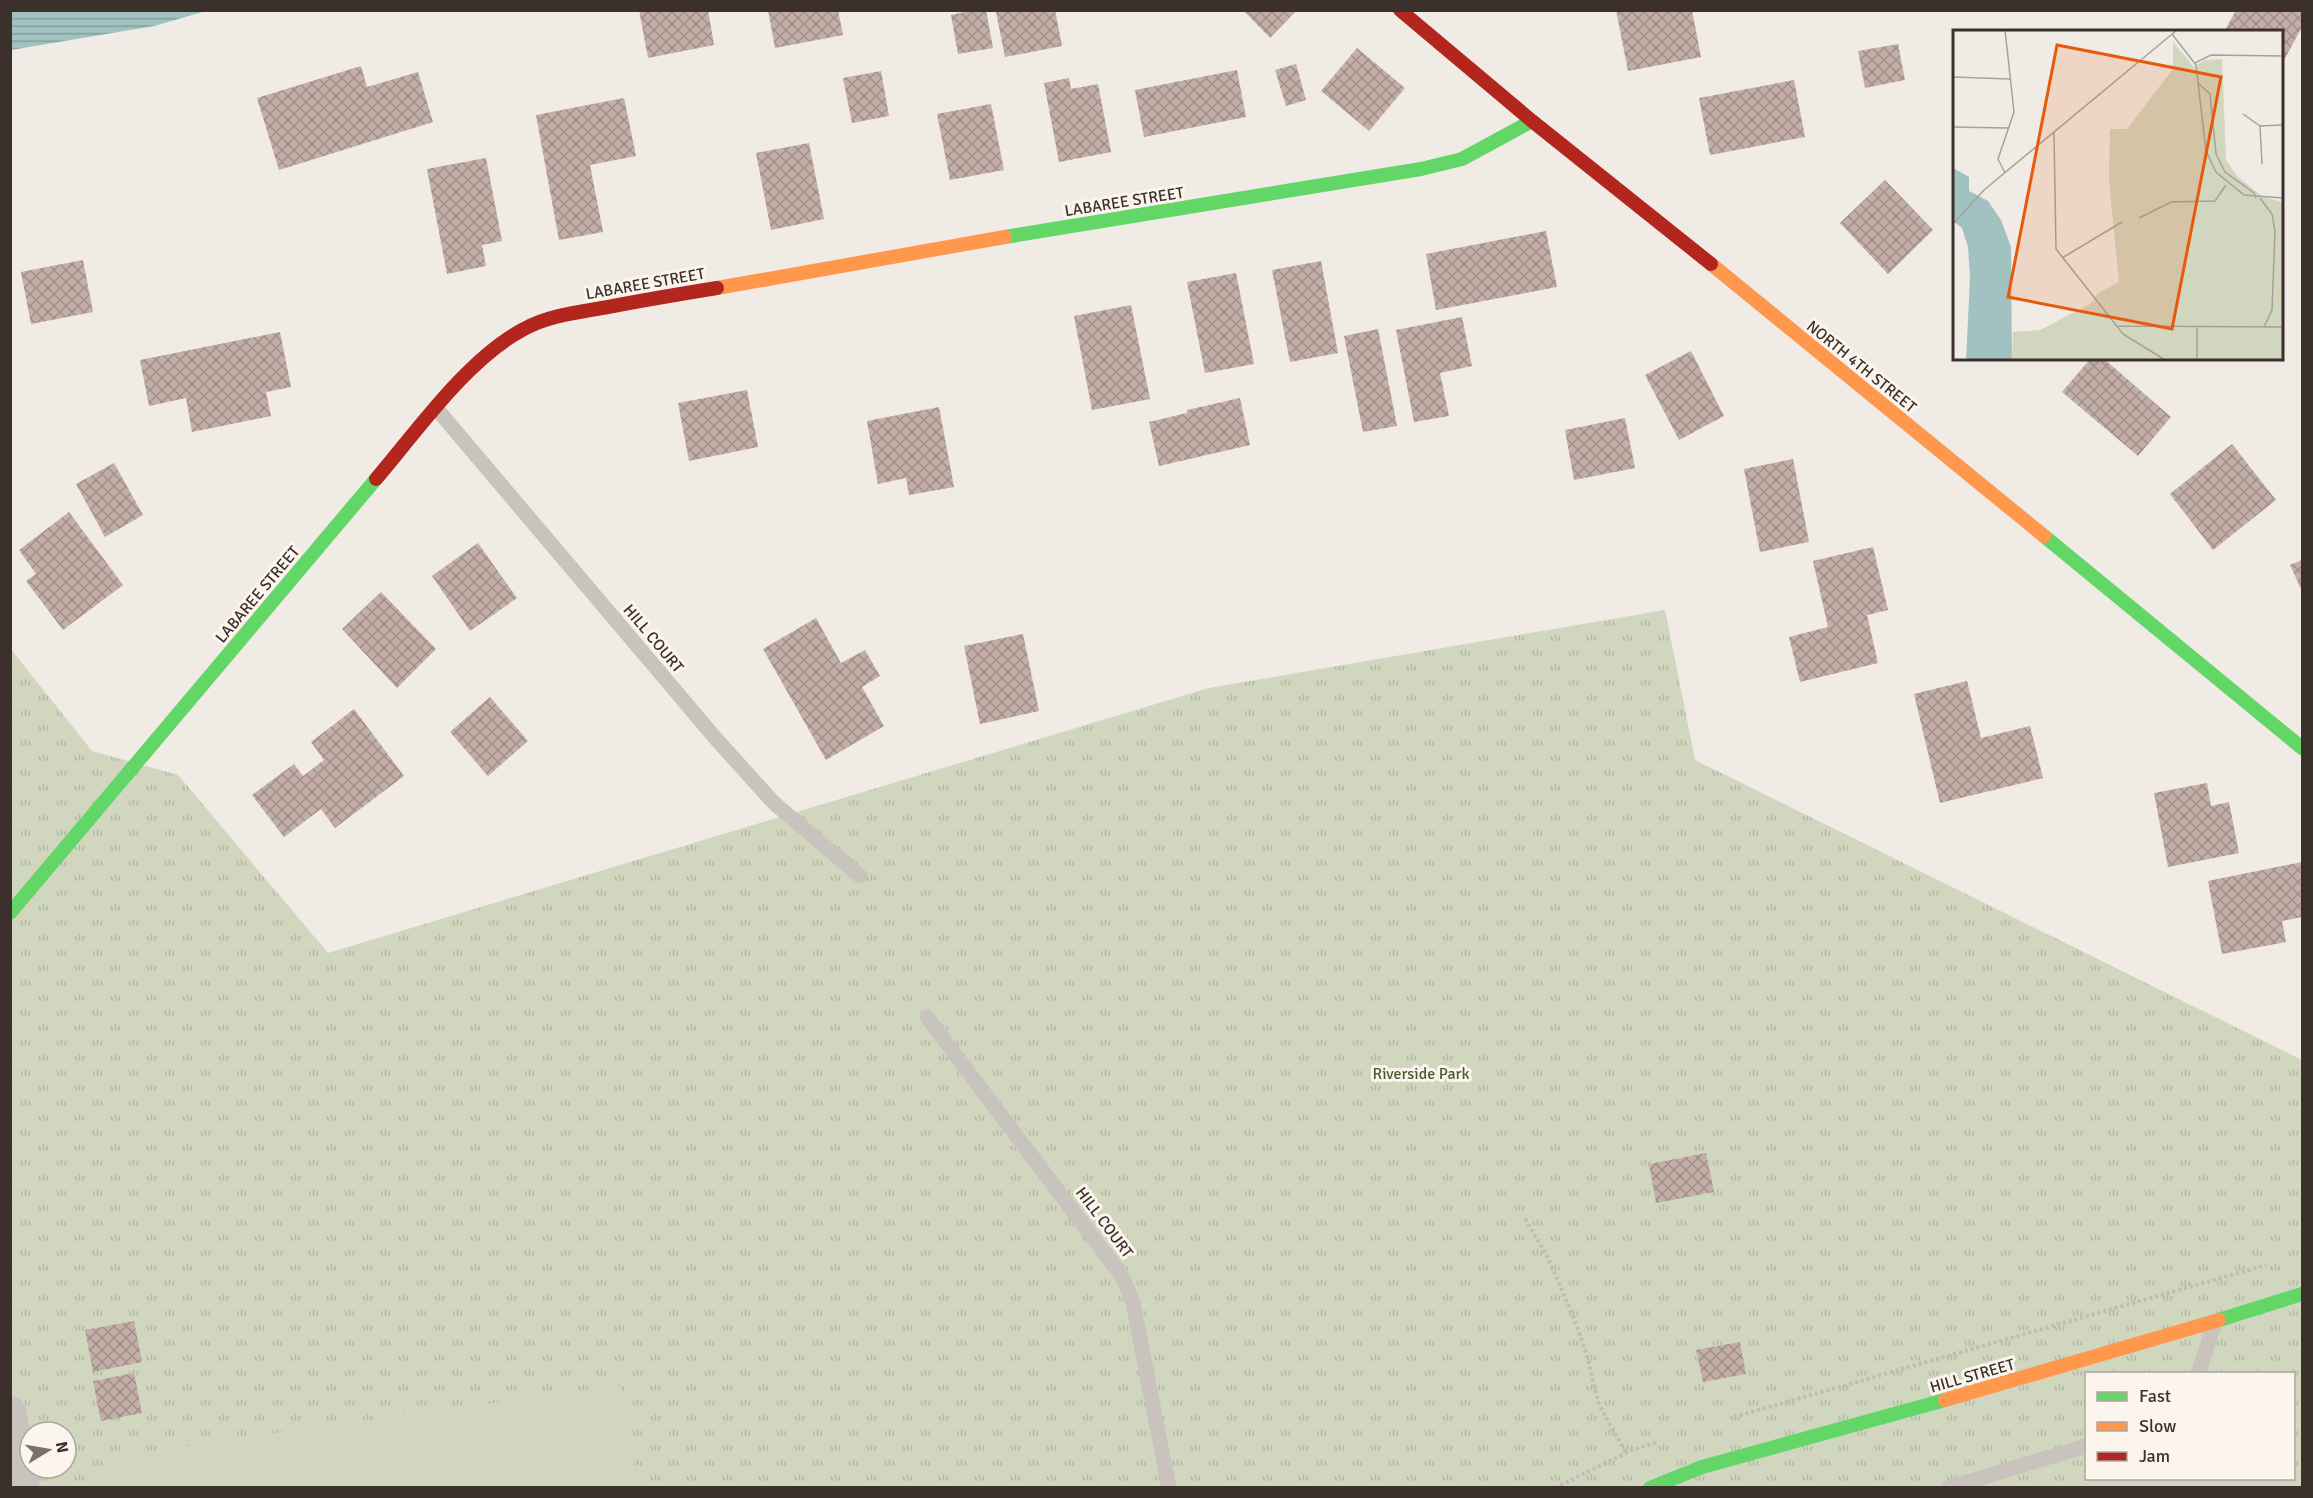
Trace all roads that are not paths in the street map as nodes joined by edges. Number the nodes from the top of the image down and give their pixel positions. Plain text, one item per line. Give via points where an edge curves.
1 (1400, 10) edge
2 (1532, 121) junction
3 (436, 408) junction
4 (2302, 748) edge
5 (860, 876) dead end
6 (10, 913) edge
7 (927, 1017) dead end
8 (2302, 1294) edge
9 (2215, 1322) junction
10 (2199, 1372) edge
11 (10, 1412) edge
12 (2085, 1446) edge
13 (24, 1488) edge
14 (1169, 1488) edge
15 (1650, 1488) edge
16 (1948, 1488) edge

1 - 2 street, NORTH 4TH STREET
2 - 3 street, LABAREE STREET via 1461,159 1421,169 1003,237 558,317 508,339
2 - 4 street, NORTH 4TH STREET
3 - 5 lane, HILL COURT via 774,803
3 - 6 street, LABAREE STREET
7 - 14 lane, HILL COURT via 1122,1276 1133,1303
8 - 9 street, HILL STREET
9 - 10 lane
9 - 15 street, HILL STREET via 1702,1467
11 - 13 street
12 - 16 lane

